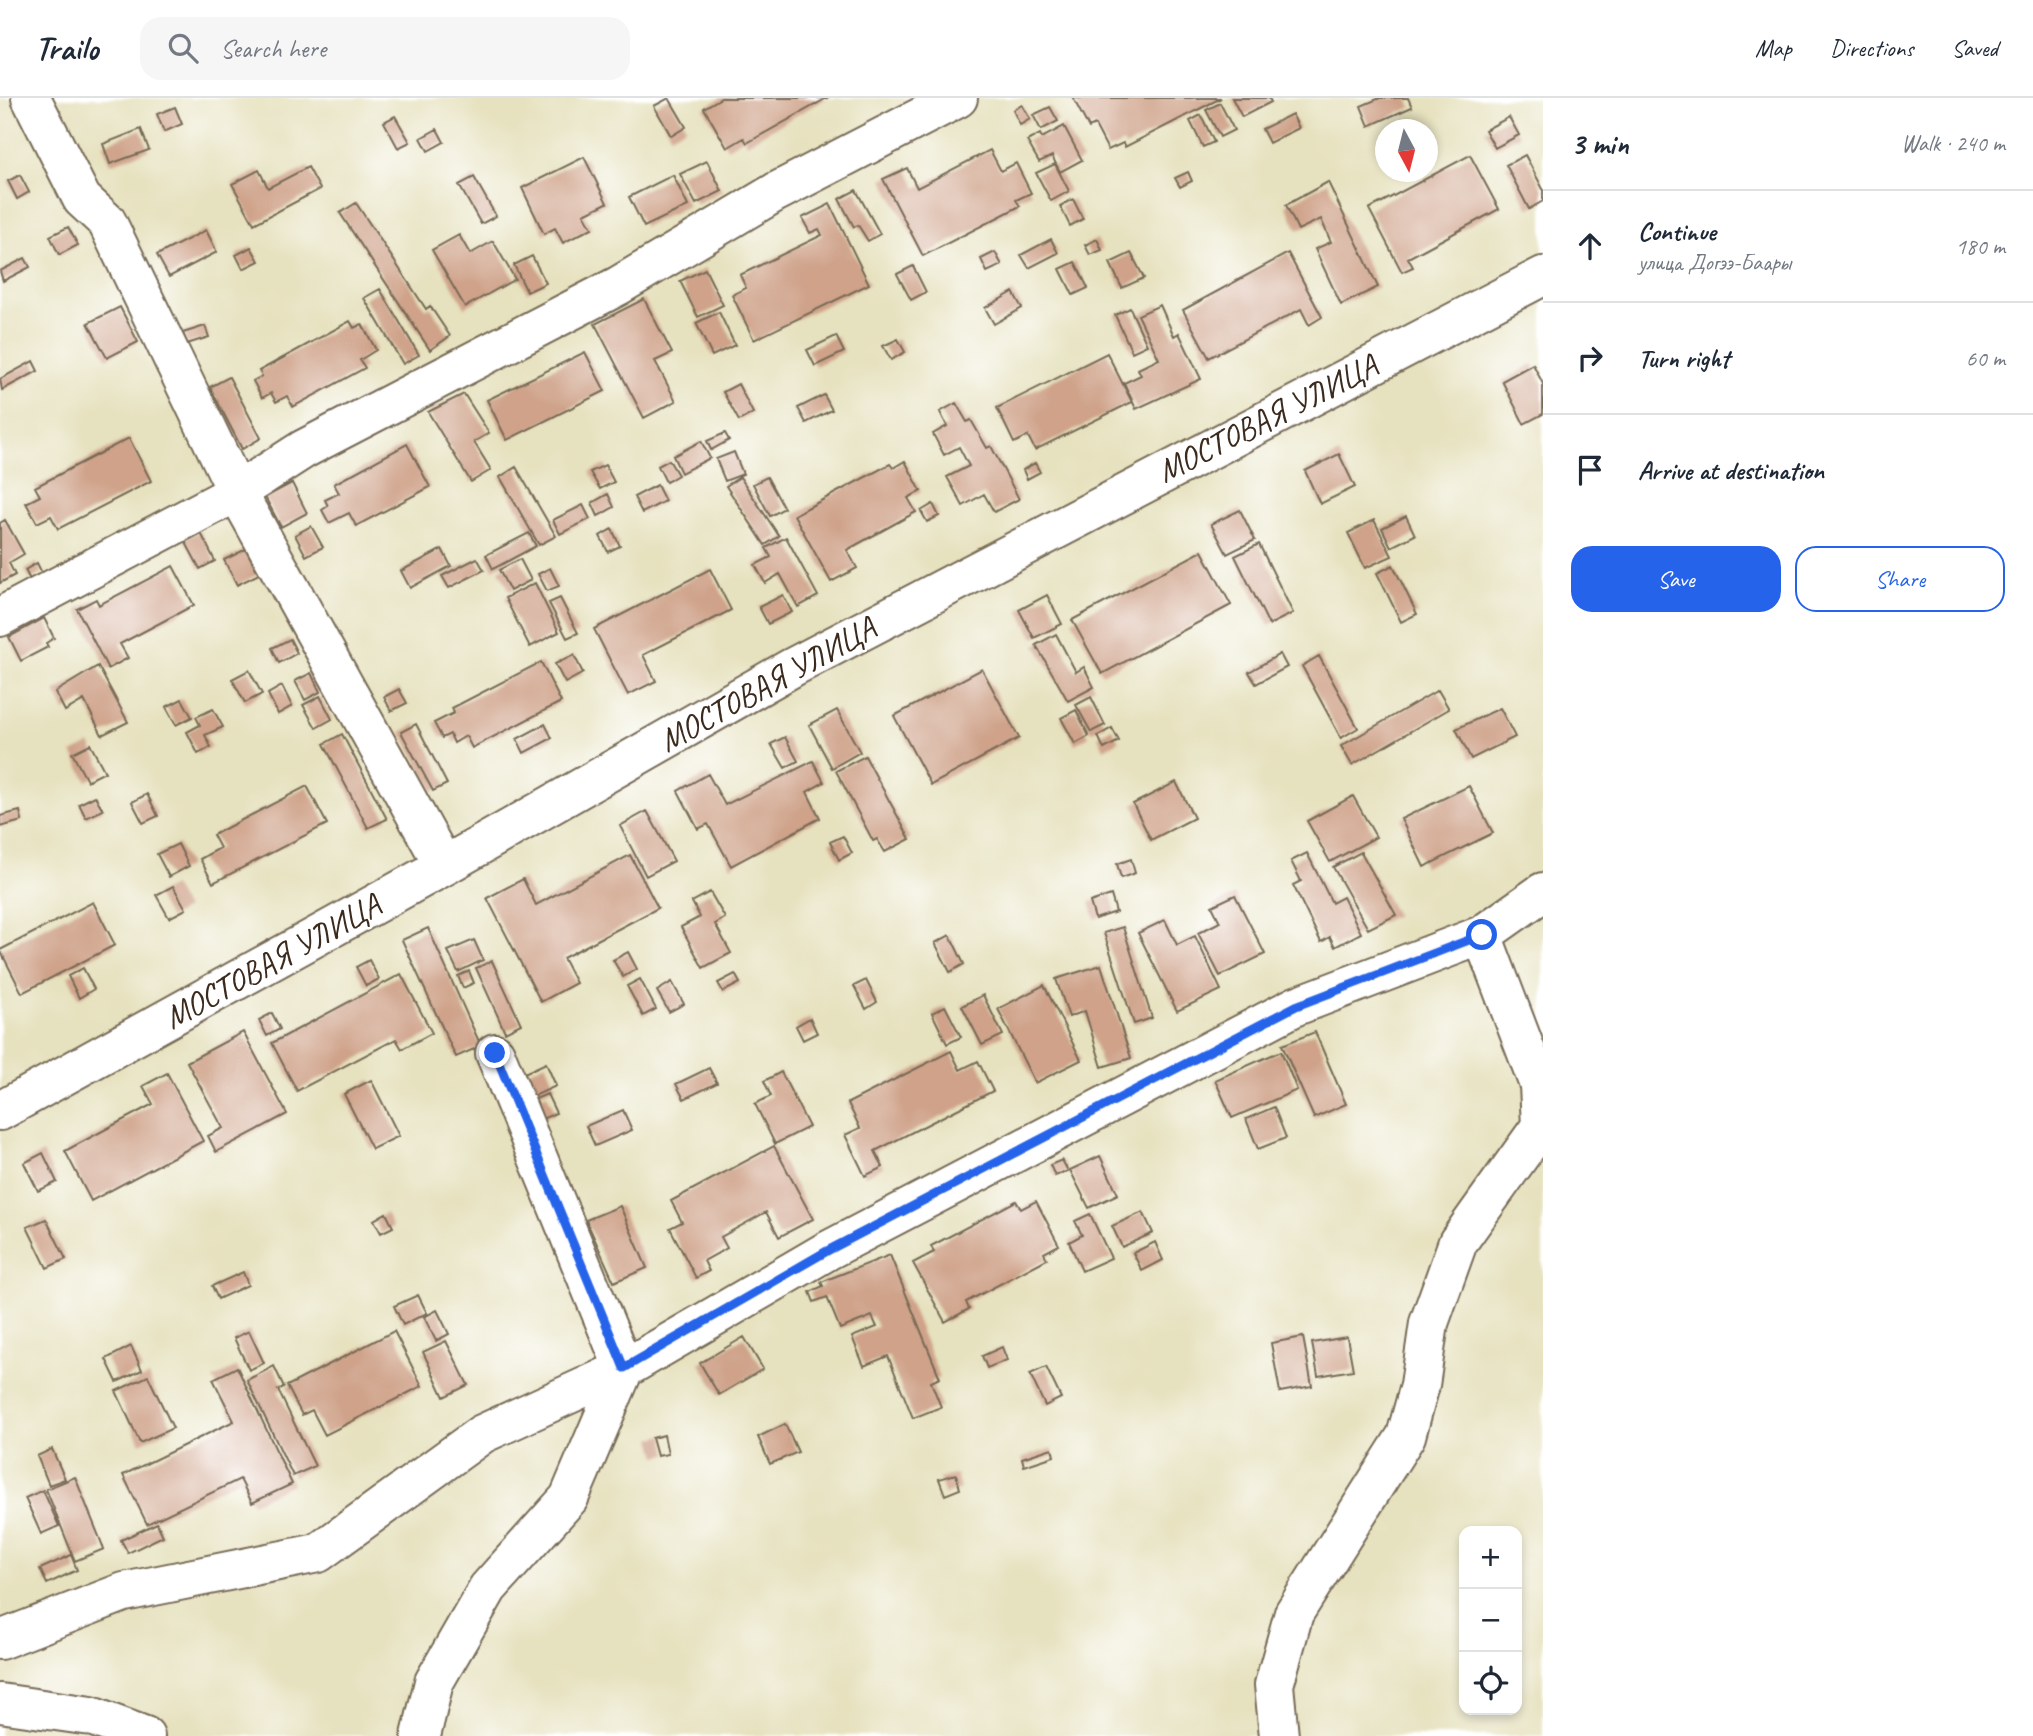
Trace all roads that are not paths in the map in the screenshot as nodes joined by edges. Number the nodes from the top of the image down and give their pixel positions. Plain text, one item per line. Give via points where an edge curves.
1 (31, 98) edge
2 (958, 98) edge
3 (1543, 276) edge
4 (237, 492) junction
5 (0, 617) edge
6 (444, 866) junction
7 (1543, 892) edge
8 (1482, 935) junction
9 (495, 1053) dead end
10 (0, 1111) edge
11 (624, 1368) junction
12 (0, 1640) edge
13 (0, 1703) edge
14 (145, 1736) edge
15 (421, 1736) edge
16 (1279, 1736) edge

1 - 4 street via 82,199 107,222
2 - 4 street via 776,192 618,286 304,449
3 - 6 street, МОСТОВАЯ УЛИЦА via 793,667
4 - 5 street
4 - 6 street
6 - 10 street, МОСТОВАЯ УЛИЦА
7 - 8 street
8 - 11 street via 1296,1006 827,1251
8 - 16 street via 1539,1085 1541,1126 1458,1242 1429,1323 1420,1385 1406,1436 1294,1613 1274,1685
9 - 11 street
11 - 12 street via 482,1434 318,1553 124,1591
11 - 15 street via 569,1498 488,1588 434,1682
13 - 14 street via 91,1716

